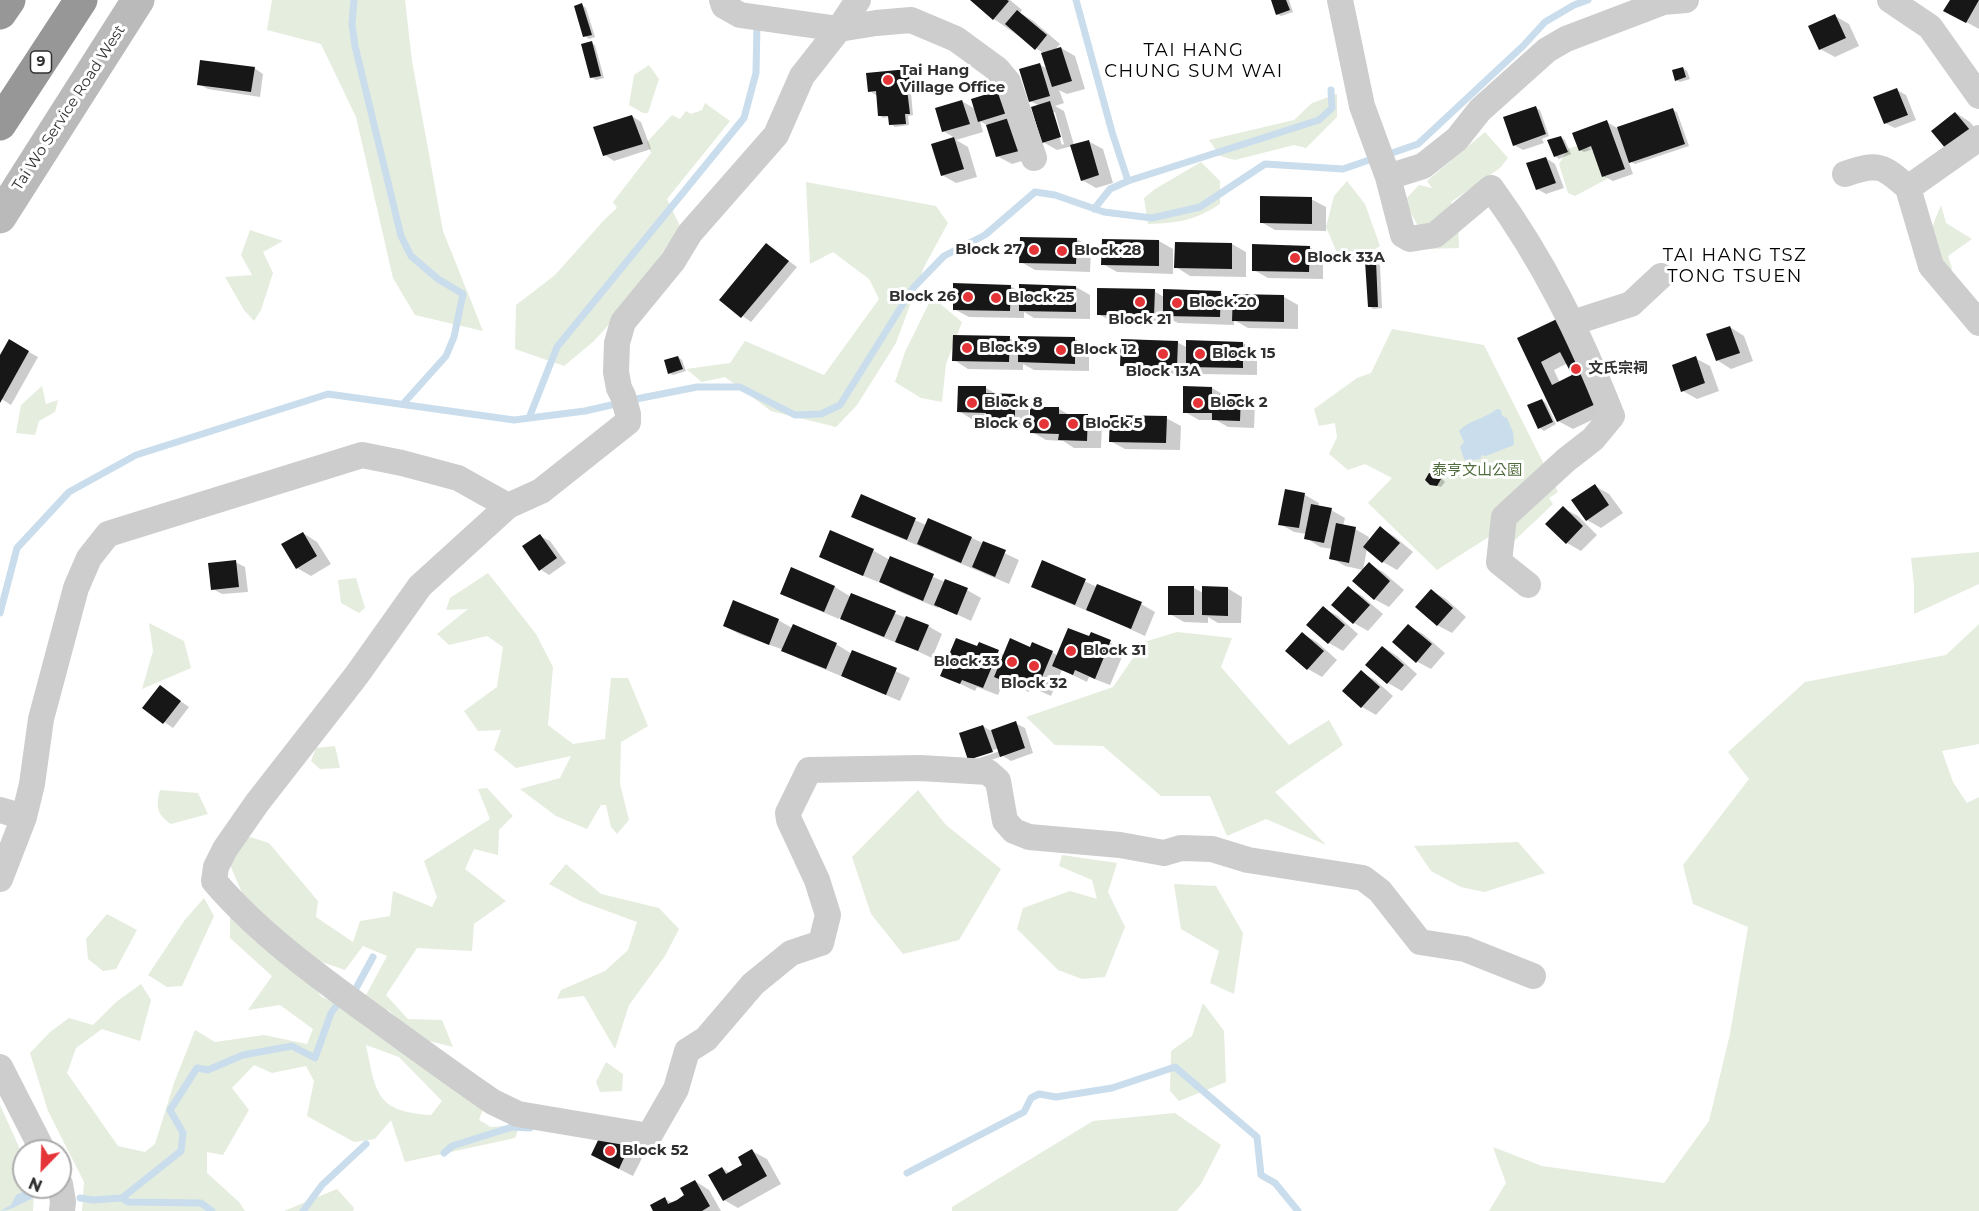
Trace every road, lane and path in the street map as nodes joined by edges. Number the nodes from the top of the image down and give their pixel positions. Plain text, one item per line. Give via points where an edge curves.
1 (9, 0) edge
2 (81, 0) edge
3 (138, 0) edge
4 (858, 0) edge
5 (1340, 0) edge
6 (1686, 0) edge
7 (1890, 0) edge
8 (731, 8) edge
9 (0, 13) edge
10 (839, 29) junction
11 (1979, 96) edge
12 (0, 124) edge
13 (1979, 138) edge
14 (1034, 158) dead end
15 (1386, 172) junction
16 (1845, 174) dead end
17 (1908, 188) junction
18 (0, 217) edge
19 (1661, 276) dead end
20 (1572, 322) junction
21 (1979, 323) edge
22 (508, 506) junction
23 (1528, 585) dead end
24 (12, 814) edge
25 (0, 879) edge
26 (1533, 976) dead end
27 (0, 1067) edge
28 (37, 1139) edge

1 - 9 highway
2 - 12 highway, 9
3 - 18 main road, Tai Wo Service Road West
4 - 10 street
5 - 15 street via 1362,106
6 - 15 street via 1663,2 1566,39 1547,50 1480,110 1457,139 1423,166
7 - 11 street via 1930,27
8 - 10 street via 769,20
10 - 14 street via 911,20 956,39 997,69 1008,82
10 - 22 street via 802,76 776,135 690,233 673,261 623,322 617,343 616,372 628,422 541,491
13 - 17 street
15 - 20 street via 1403,235 1410,239 1435,235 1491,188 1520,229
16 - 17 street via 1863,168 1887,169
17 - 21 street via 1931,266
19 - 20 street via 1631,304
20 - 23 street via 1612,416 1593,439 1504,517 1499,562
22 - 24 street via 458,478 362,455 108,534 89,558 76,588 41,719 32,784
22 - 26 street via 420,586 231,839 216,867 214,881 292,955 352,1001 472,1088 518,1114 649,1136 676,1089 687,1051 706,1039 753,984 791,953 821,943 828,915 788,813 808,770 920,768 988,772 998,781 1005,820 1014,831 1029,837 1164,853 1181,848 1212,849 1248,860 1363,878 1380,891 1420,942 1465,949
24 - 25 street
27 - 28 street

